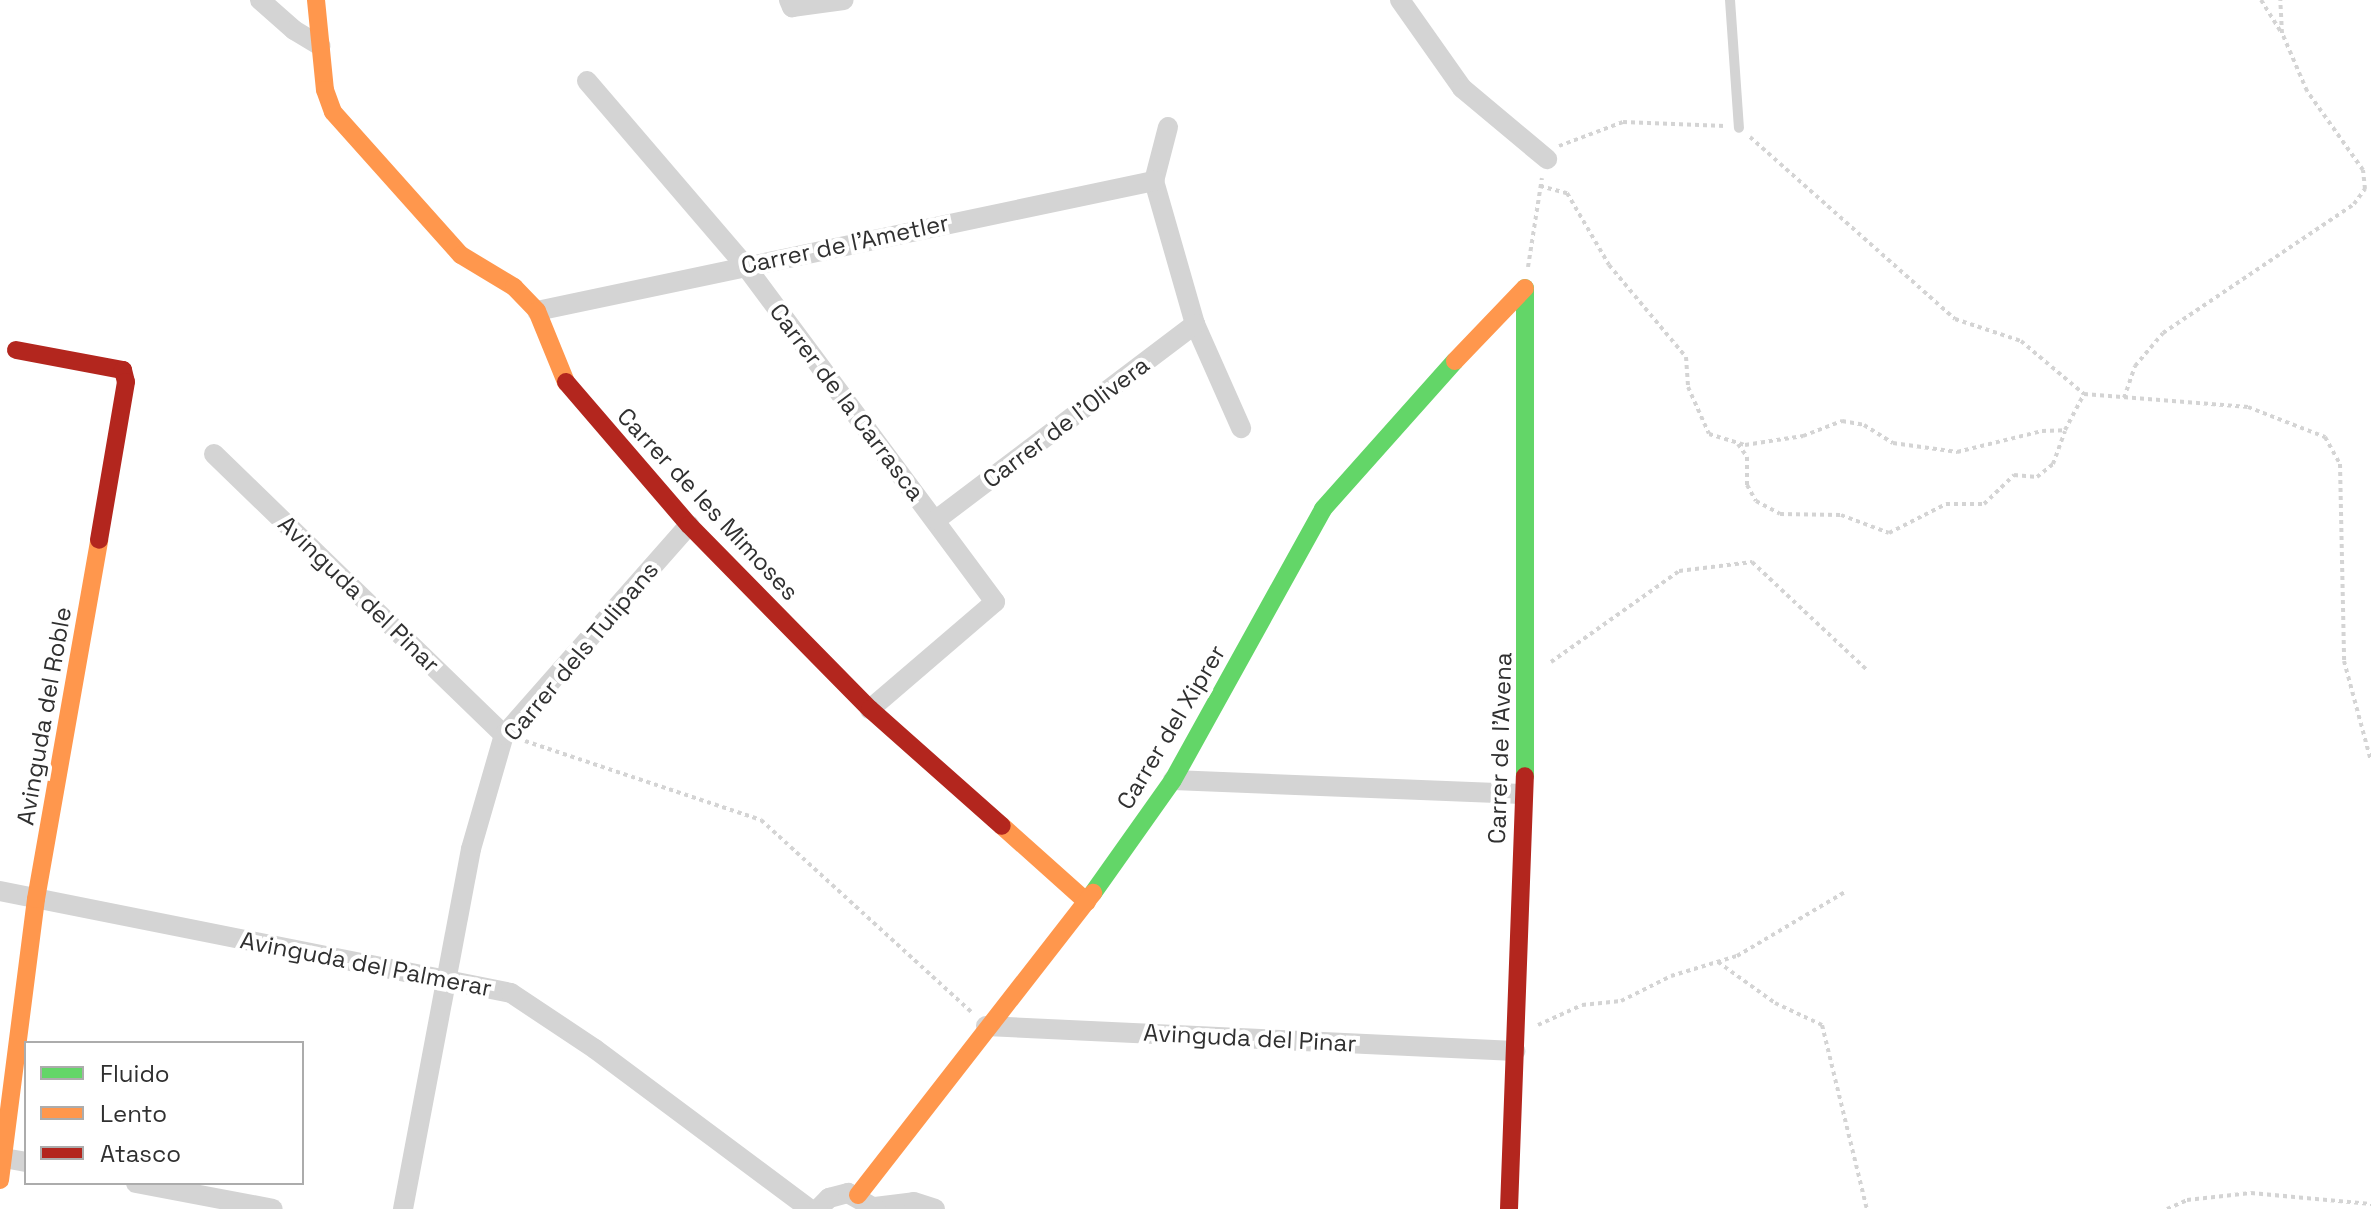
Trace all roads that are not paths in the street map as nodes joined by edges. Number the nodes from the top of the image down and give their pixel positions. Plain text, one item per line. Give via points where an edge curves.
1 (260, 0) edge
2 (316, 0) edge
3 (789, 0) edge
4 (844, 0) edge
5 (1400, 0) edge
6 (1730, 0) edge
7 (321, 46) junction
8 (587, 81) dead end
9 (1168, 127) dead end
10 (1739, 128) road end
11 (1547, 159) road end
12 (1154, 181) junction
13 (744, 264) junction
14 (1525, 288) joint
15 (537, 311) junction
16 (1195, 324) junction
17 (16, 350) dead end
18 (1241, 428) dead end
19 (214, 454) dead end
20 (936, 520) junction
21 (689, 525) junction
22 (870, 709) junction
23 (504, 735) junction
24 (1173, 780) junction
25 (1522, 794) junction
26 (0, 891) edge
27 (36, 899) junction
28 (1087, 902) junction
29 (443, 979) junction
30 (986, 1026) junction
31 (1515, 1051) junction
32 (4, 1158) junction
33 (24, 1162) edge
34 (0, 1180) edge
35 (147, 1185) edge
36 (869, 1204) edge
37 (273, 1209) edge
38 (403, 1209) edge
39 (810, 1209) edge
40 (818, 1209) edge
41 (935, 1209) edge
42 (1509, 1209) edge

1 - 7 street
2 - 7 street
3 - 4 street via 792,7
5 - 11 street via 1462,88
6 - 10 lane
7 - 15 street, Carrer de les Mimoses via 333,112 461,255 514,287
8 - 13 street, Carrer de la Carrasca
9 - 12 street
12 - 13 street, Carrer de l'Ametler
12 - 16 street
13 - 15 street, Carrer de l'Ametler
13 - 20 street, Carrer de la Carrasca
14 - 24 street, Carrer del Xiprer via 1382,438 1323,509
14 - 25 street, Carrer de l'Avena via 1528,680
15 - 21 street, Carrer de les Mimoses via 559,374
16 - 18 street
16 - 20 street, Carrer de l'Olivera
17 - 27 street, Avinguda del Roble via 123,370 126,382
19 - 23 street, Avinguda del Pinar
20 - 22 street, Carrer de la Carrasca via 995,602
21 - 22 street, Carrer de les Mimoses
21 - 23 street, Carrer dels Tulipans
22 - 28 street, Carrer de les Mimoses
23 - 29 street, Carrer dels Tulipans via 471,849
24 - 25 street
24 - 28 street, Carrer del Xiprer
25 - 31 street, Carrer de l'Avena
26 - 27 street, Avinguda del Palmerar
27 - 29 street, Avinguda del Palmerar
27 - 32 street, Avinguda del Roble
28 - 30 street, Carrer del Xiprer
29 - 38 street, Carrer dels Tulipans
29 - 39 street, Avinguda del Palmerar via 511,993
30 - 31 street, Avinguda del Pinar
30 - 36 street, Carrer del Xiprer
31 - 42 street, Carrer de l'Avena
32 - 33 street
32 - 34 street, Avinguda del Roble
35 - 37 street
36 - 40 street via 838,1194
36 - 41 street via 914,1202

